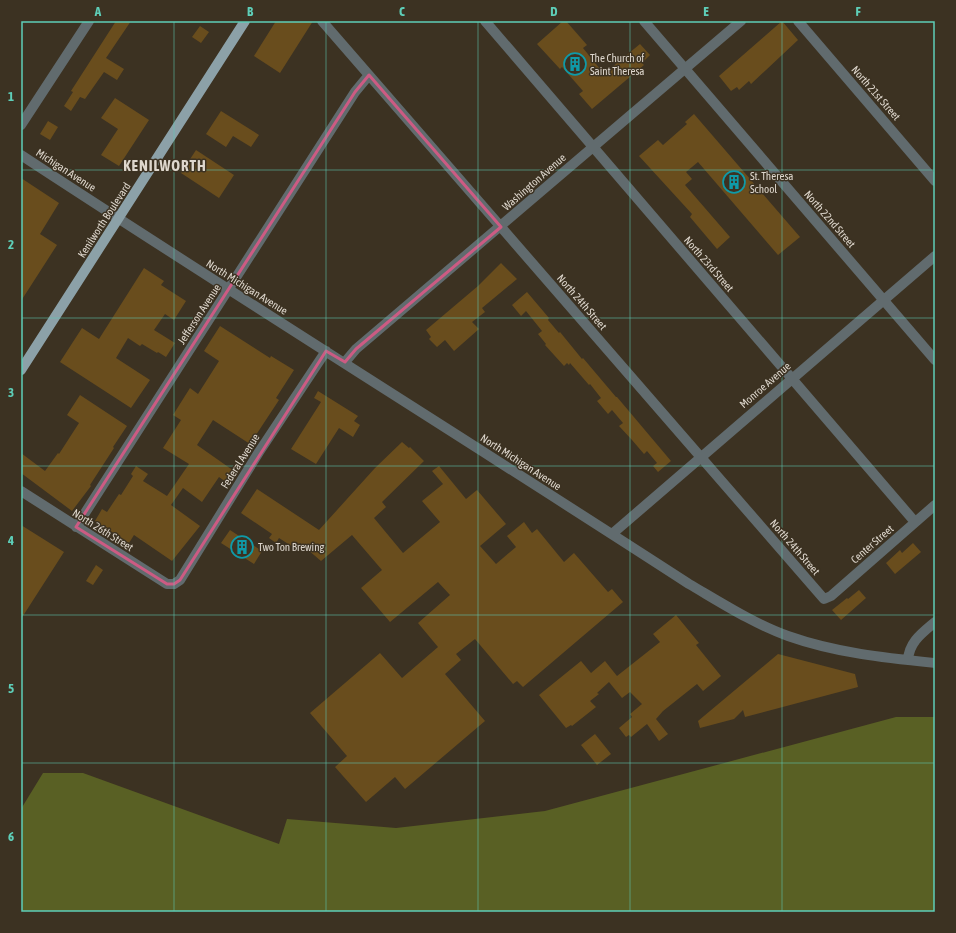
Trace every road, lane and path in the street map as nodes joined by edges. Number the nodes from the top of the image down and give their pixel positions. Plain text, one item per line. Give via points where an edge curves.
1 (89, 21) edge
2 (245, 21) edge
3 (322, 21) edge
4 (485, 21) edge
5 (644, 21) edge
6 (740, 21) edge
7 (798, 21) edge
8 (685, 68) junction
9 (369, 75) junction
10 (21, 125) edge
11 (593, 147) junction
12 (21, 155) edge
13 (935, 181) edge
14 (119, 219) junction
15 (501, 226) junction
16 (935, 256) edge
17 (229, 290) junction
18 (884, 300) junction
19 (326, 351) junction
20 (935, 360) edge
21 (345, 362) junction
22 (21, 370) edge
23 (792, 379) junction
24 (701, 457) junction
25 (21, 492) edge
26 (935, 505) edge
27 (915, 522) junction
28 (76, 527) junction
29 (612, 534) junction
30 (174, 584) joint
31 (824, 599) joint
32 (935, 622) edge
33 (908, 660) junction
34 (935, 663) edge

1 - 10 street
2 - 14 main road, Kenilworth Boulevard
3 - 9 street, North 24th Street
4 - 11 street, North 23rd Street
5 - 8 street, North 22nd Street
6 - 8 street, Washington Avenue
7 - 13 street, North 21st Street
8 - 11 street, Washington Avenue
8 - 18 street, North 22nd Street
9 - 15 street, North 24th Street
9 - 17 street, Jefferson Avenue via 355,92
11 - 15 street, Washington Avenue
11 - 23 street, North 23rd Street
12 - 14 street, Michigan Avenue
14 - 17 street, North Michigan Avenue
14 - 22 main road, Kenilworth Boulevard
15 - 21 street, Washington Avenue via 356,349
15 - 24 street, North 24th Street
16 - 18 street, Monroe Avenue
17 - 19 street, North Michigan Avenue
17 - 28 street, Jefferson Avenue
18 - 20 street, North 22nd Street
18 - 23 street, Monroe Avenue
19 - 21 street, North Michigan Avenue
19 - 30 street, Federal Avenue via 259,452 180,580
21 - 29 street, North Michigan Avenue
23 - 24 street, Monroe Avenue
23 - 27 street, North 23rd Street
24 - 29 street, Monroe Avenue
24 - 31 street, North 24th Street
25 - 28 street, North 26th Street
26 - 27 street, Center Street
27 - 31 street, Center Street via 832,596
28 - 30 street, North 26th Street via 167,584
29 - 33 street, North Michigan Avenue via 689,584 789,637 849,653
32 - 33 street via 915,640
33 - 34 street, North Michigan Avenue

